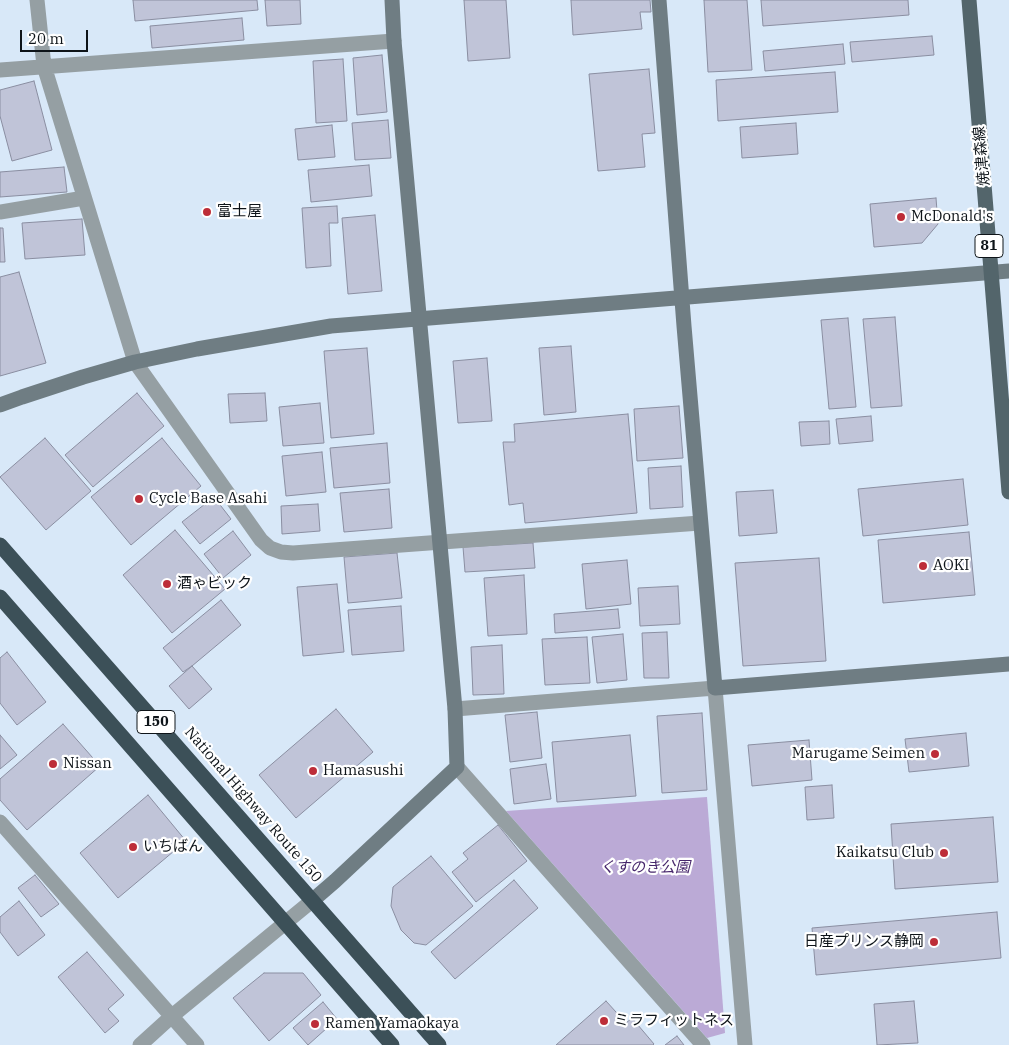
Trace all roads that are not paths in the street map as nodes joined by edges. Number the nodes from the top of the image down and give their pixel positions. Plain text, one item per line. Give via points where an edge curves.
1 (37, 0) edge
2 (392, 0) edge
3 (659, 0) edge
4 (969, 0) edge
5 (394, 41) junction
6 (44, 66) junction
7 (0, 70) edge
8 (84, 198) junction
9 (0, 212) edge
10 (1009, 271) edge
11 (991, 273) junction
12 (681, 298) junction
13 (419, 318) junction
14 (135, 362) junction
15 (0, 405) edge
16 (1009, 492) edge
17 (700, 522) junction
18 (439, 542) junction
19 (0, 544) edge
20 (0, 597) edge
21 (1009, 664) edge
22 (715, 688) junction
23 (455, 709) junction
24 (457, 767) junction
25 (0, 822) edge
26 (312, 900) junction
27 (284, 923) junction
28 (172, 1016) junction
29 (140, 1045) edge
30 (197, 1045) edge
31 (392, 1045) edge
32 (440, 1045) edge
33 (703, 1045) edge
34 (745, 1045) edge

1 - 6 street
2 - 5 street
3 - 12 street
4 - 11 main road, 焼津森線 / 81
5 - 6 street
5 - 13 street
6 - 7 street
6 - 8 street
8 - 9 street
8 - 14 street
10 - 11 street
11 - 12 street
11 - 16 main road, 焼津森線 / 81
12 - 13 street
12 - 17 street
13 - 14 street via 331,326
13 - 18 street
14 - 15 street
14 - 18 street via 261,540 270,548 293,553
17 - 18 street
17 - 22 street
18 - 23 street
19 - 26 highway, National Highway Route 150 / 150
20 - 27 highway, 150
21 - 22 street
22 - 23 street
22 - 34 street
23 - 24 street
24 - 26 street
24 - 33 street
25 - 28 street
26 - 27 street
26 - 32 highway, National Highway Route 150 / 150
27 - 28 street
27 - 31 highway, 150
28 - 29 street
28 - 30 street

